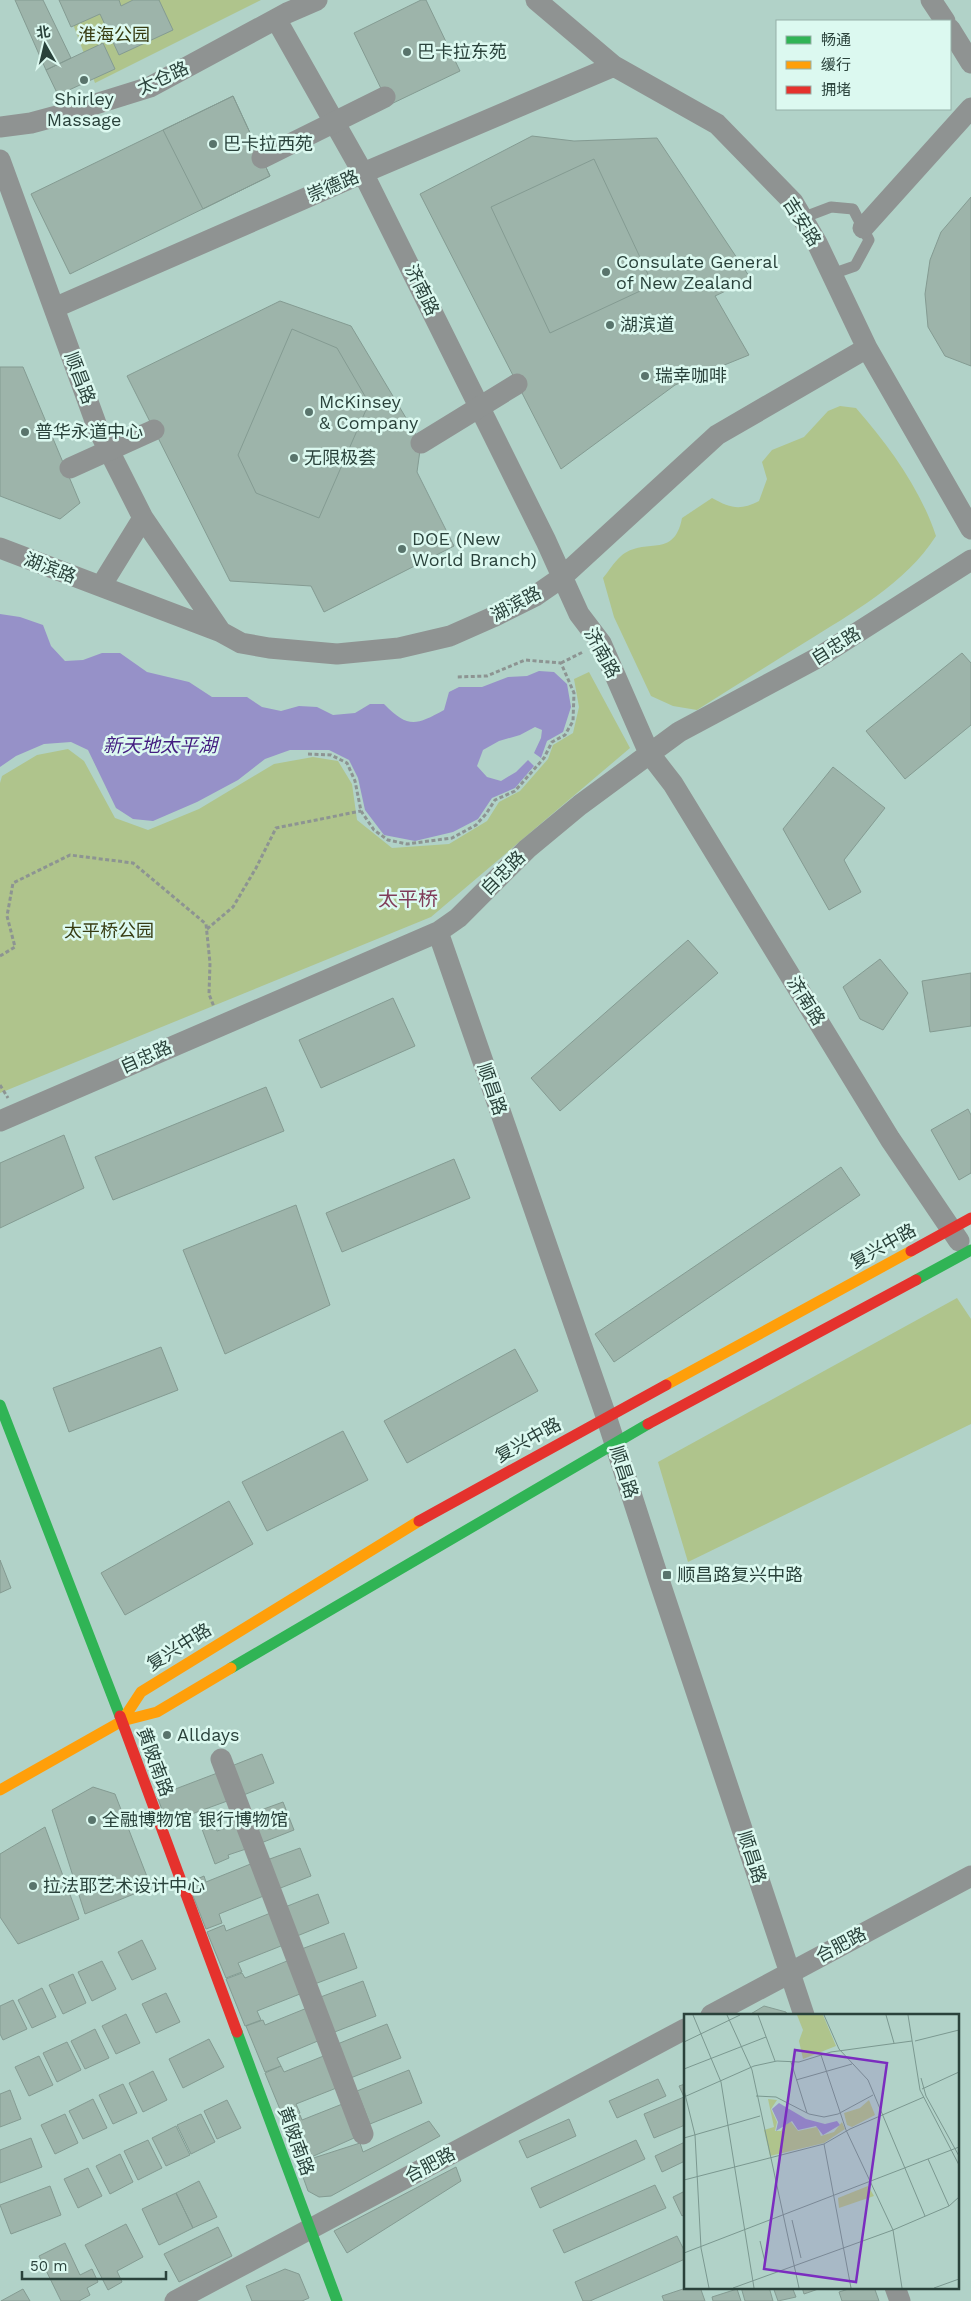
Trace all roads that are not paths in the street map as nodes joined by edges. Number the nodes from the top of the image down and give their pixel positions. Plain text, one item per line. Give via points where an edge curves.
1 (317, 0) edge
2 (536, 0) edge
3 (931, 0) edge
4 (276, 20) junction
5 (948, 20) edge
6 (955, 29) edge
7 (971, 62) edge
8 (614, 66) junction
9 (385, 97) dead end
10 (971, 108) edge
11 (334, 122) junction
12 (0, 127) edge
13 (262, 158) dead end
14 (0, 160) edge
15 (363, 173) junction
16 (802, 218) junction
17 (863, 228) junction
18 (832, 274) junction
19 (54, 308) junction
20 (867, 348) junction
21 (517, 384) dead end
22 (480, 407) junction
23 (154, 430) dead end
24 (421, 443) dead end
25 (109, 450) junction
26 (70, 468) dead end
27 (143, 518) junction
28 (971, 529) edge
29 (0, 548) edge
30 (971, 560) edge
31 (561, 578) junction
32 (101, 586) junction
33 (221, 632) junction
34 (649, 753) junction
35 (438, 932) junction
36 (0, 1121) edge
37 (971, 1218) edge
38 (951, 1229) junction
39 (969, 1255) edge
40 (0, 1404) edge
41 (606, 1416) junction
42 (615, 1442) junction
43 (122, 1722) junction
44 (221, 1759) dead end
45 (0, 1790) edge
46 (971, 1876) edge
47 (790, 1972) junction
48 (713, 2014) edge
49 (804, 2014) edge
50 (684, 2030) edge
51 (363, 2134) dead end
52 (310, 2229) junction
53 (895, 2288) edge
54 (175, 2301) edge
55 (337, 2301) edge
56 (900, 2301) edge

1 - 4 street, 太仓路
2 - 8 street, 吉安路
3 - 5 street
4 - 11 street, 济南路
4 - 12 street, 太仓路 via 150,87 31,123
6 - 7 street
8 - 15 street, 崇德路
8 - 16 street, 吉安路 via 718,124 793,202
9 - 11 street, bridge
10 - 17 street
11 - 13 street, bridge
11 - 15 street, 济南路
14 - 19 street, 顺昌路
15 - 19 street, 崇德路
15 - 22 street, 济南路
16 - 17 lane via 830,207 853,209
16 - 18 street, 吉安路
17 - 18 lane via 869,240 855,266
18 - 20 street, 吉安路
19 - 25 street, 顺昌路 via 98,429
20 - 28 street, 吉安路
20 - 31 street, 湖滨路 via 717,435
21 - 22 street, bridge
22 - 24 street, bridge
22 - 31 street, 济南路 via 546,540
23 - 25 street, bridge
25 - 26 street, bridge
25 - 27 street, 顺昌路
27 - 32 street
27 - 33 street, 顺昌路
29 - 32 street, 湖滨路
30 - 34 street, 自忠路 via 819,657 678,732
31 - 33 street, 湖滨路 via 535,596 458,632 399,648 337,654 269,648 241,643
31 - 34 street, 济南路 via 579,614 601,643
32 - 33 street, 湖滨路
34 - 35 street, 自忠路 via 527,849 458,918
34 - 38 street, 济南路 via 673,784 890,1139
35 - 36 street, 自忠路
35 - 41 street, 顺昌路
37 - 38 main road, 复兴中路
38 - 39 street, 济南路
38 - 41 main road, 复兴中路
39 - 42 main road, 复兴中路
40 - 43 main road, 黄陂南路
41 - 42 street, 顺昌路
41 - 43 main road, 复兴中路 via 430,1515 192,1659 142,1692
42 - 43 main road, 复兴中路 via 157,1712
42 - 47 street, 顺昌路
43 - 45 main road, 复兴中路
43 - 52 main road, 黄陂南路
44 - 51 street
46 - 47 street, 合肥路
47 - 48 street, 合肥路
47 - 49 street, 顺昌路
50 - 52 street, 合肥路
52 - 54 street, 合肥路
52 - 55 main road, 黄陂南路
53 - 56 street

